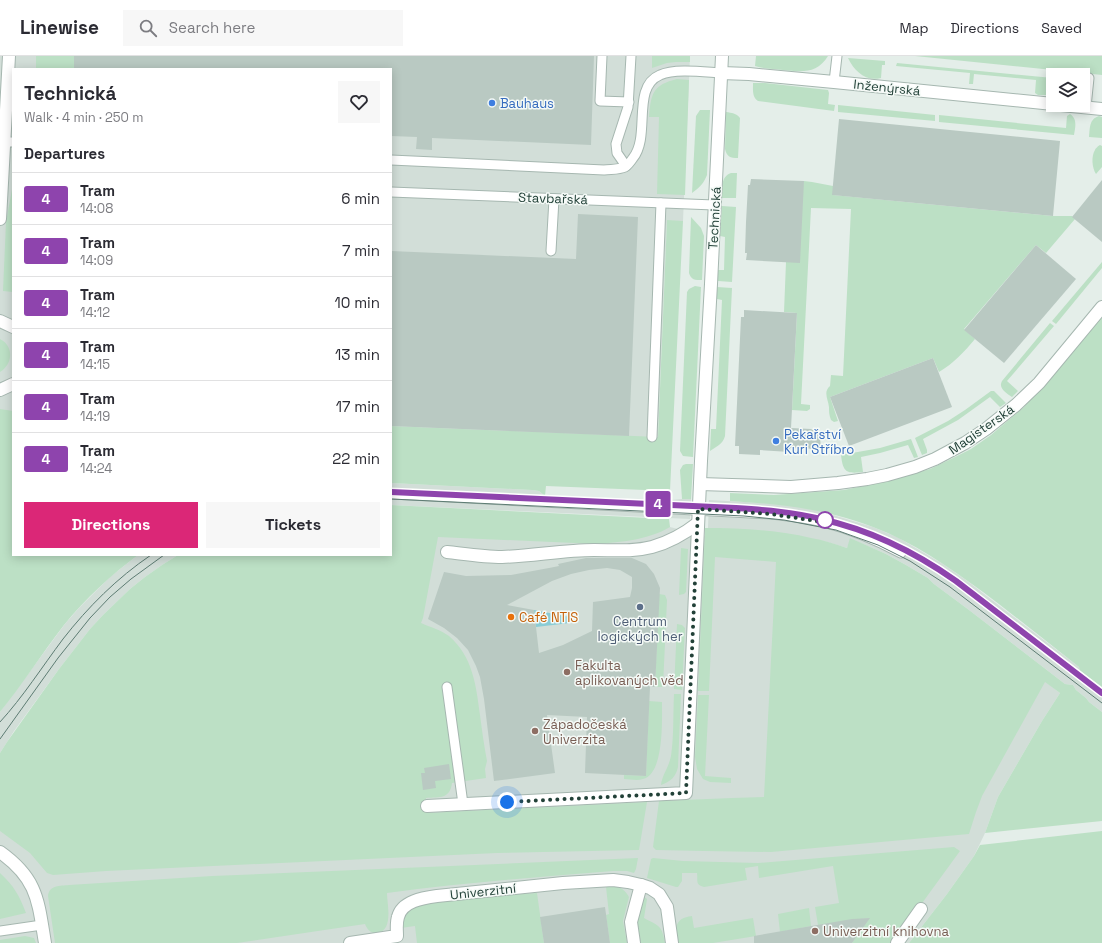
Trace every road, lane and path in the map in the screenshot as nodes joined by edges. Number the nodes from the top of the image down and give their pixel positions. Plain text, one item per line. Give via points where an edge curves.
1 (9, 56) edge
2 (602, 56) edge
3 (631, 56) edge
4 (722, 56) edge
5 (836, 56) edge
6 (721, 73) junction
7 (834, 82) junction
8 (629, 102) junction
9 (1046, 103) edge
10 (1090, 108) edge
11 (1102, 109) edge
12 (9, 142) edge
13 (392, 160) edge
14 (626, 166) junction
15 (392, 192) edge
16 (554, 198) junction
17 (661, 203) junction
18 (714, 205) junction
19 (0, 219) edge
20 (551, 251) dead end
21 (1102, 307) edge
22 (0, 321) edge
23 (12, 326) edge
24 (12, 384) edge
25 (0, 390) edge
26 (652, 437) dead end
27 (700, 484) junction
28 (392, 494) edge
29 (698, 509) junction
30 (698, 523) junction
31 (447, 552) dead end
32 (901, 553) dead end
33 (447, 687) dead end
34 (463, 804) junction
35 (427, 806) dead end
36 (0, 852) edge
37 (641, 885) junction
38 (921, 909) dead end
39 (42, 925) junction
40 (0, 931) edge
41 (397, 940) edge
42 (45, 943) edge
43 (350, 943) edge
44 (634, 943) edge
45 (672, 943) edge
46 (897, 943) edge

1 - 12 street
2 - 8 lane via 600,100
3 - 8 lane
4 - 6 street, Technická
5 - 7 lane
6 - 7 street, Inženýrská
6 - 14 lane via 678,71 654,78 644,96 642,132 638,149
6 - 18 street, Technická
7 - 9 street, Inženýrská
8 - 14 lane via 616,144 617,153
10 - 11 street
12 - 19 street
13 - 14 lane via 604,170
15 - 16 lane, Stavbařská
16 - 17 lane, Stavbařská
16 - 20 lane
17 - 18 lane, Stavbařská
17 - 26 lane
18 - 27 street, Technická
21 - 27 street, Magisterská via 1039,382 1016,405 965,443 935,459 887,475 838,483 791,487
22 - 23 street
24 - 25 street
27 - 29 street, Technická
28 - 29 lane
29 - 30 street, Technická
29 - 32 lane via 771,514 822,522 868,537
30 - 31 street via 672,541 637,550 594,550 501,557
30 - 34 street, Technická via 686,793
33 - 34 lane
34 - 35 street, Technická
36 - 39 street via 18,867 33,888 40,908
37 - 41 street, Univerzitní via 613,880 563,883 419,899 400,912 397,919
37 - 44 street via 631,922
37 - 45 street, Univerzitní via 659,894 667,907
38 - 46 street
39 - 40 lane
39 - 42 street
41 - 43 street, Univerzitní

